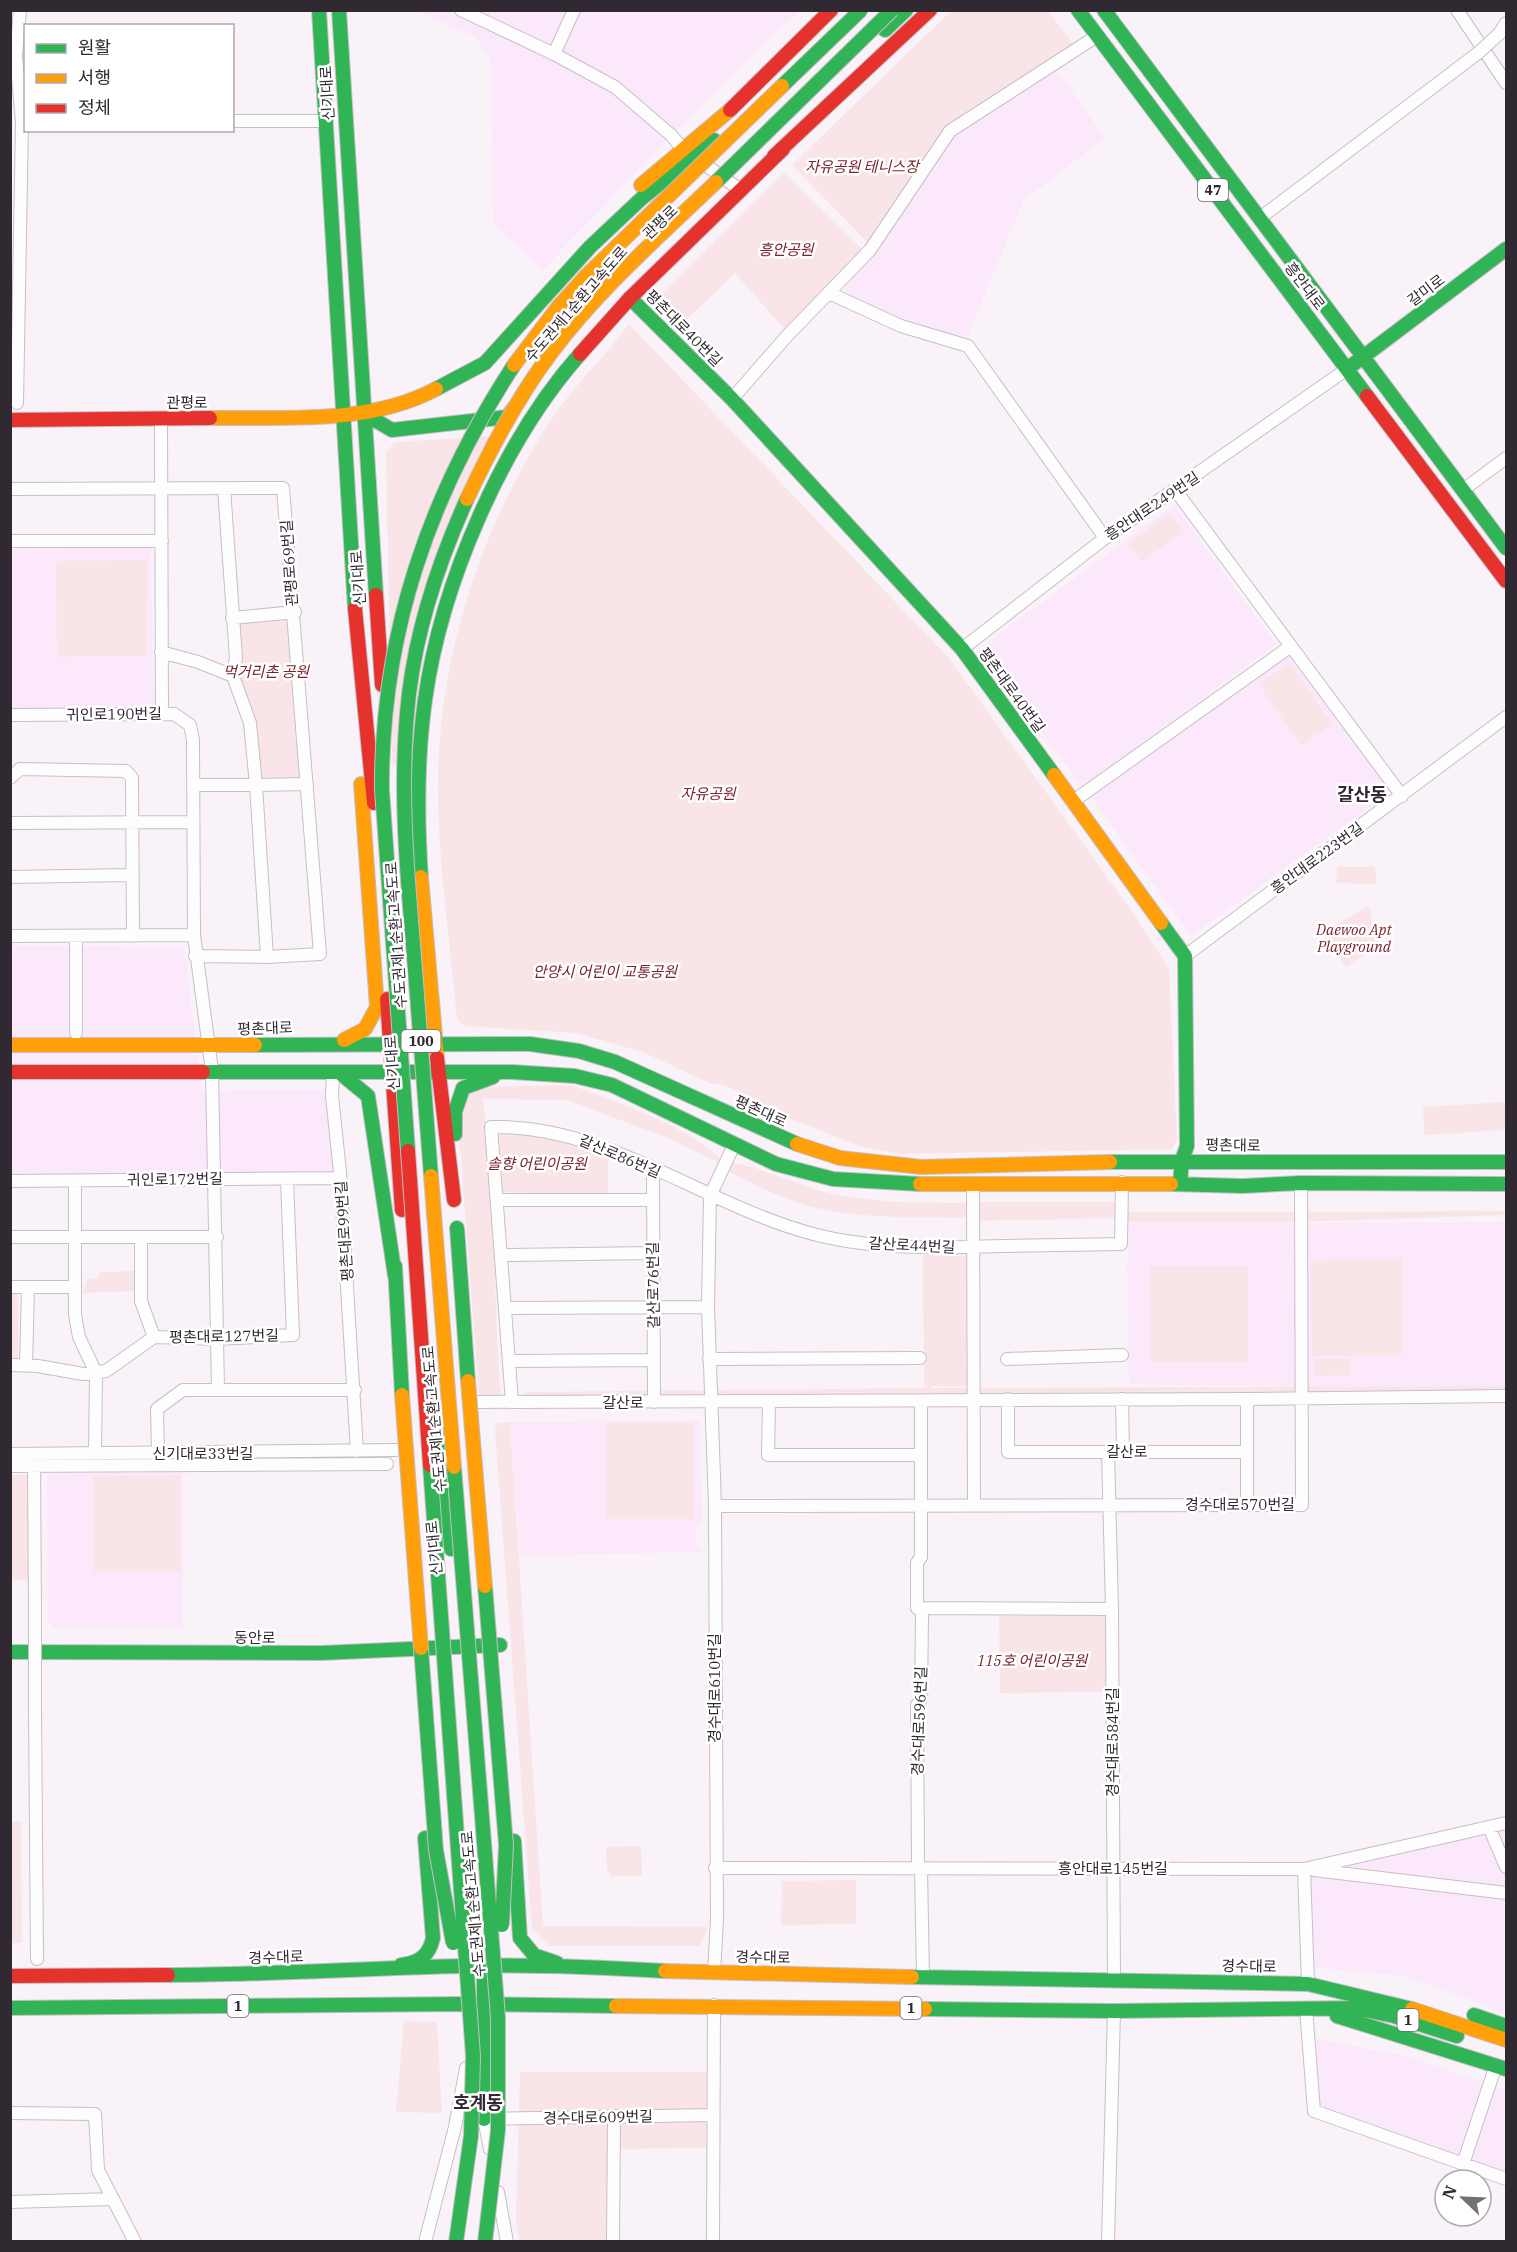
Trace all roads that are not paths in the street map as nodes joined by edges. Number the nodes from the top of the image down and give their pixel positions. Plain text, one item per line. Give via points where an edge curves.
1 (20, 10) edge
2 (319, 10) edge
3 (339, 10) edge
4 (461, 10) edge
5 (574, 10) edge
6 (822, 10) edge
7 (831, 10) edge
8 (855, 10) edge
9 (861, 10) edge
10 (892, 10) edge
11 (906, 10) edge
12 (1078, 10) edge
13 (1104, 10) edge
14 (1457, 10) edge
15 (930, 12) edge
16 (1506, 23) edge
17 (1097, 36) junction
18 (554, 54) junction
19 (14, 56) edge
20 (1506, 83) edge
21 (234, 121) edge
22 (325, 121) junction
23 (24, 122) edge
24 (682, 148) junction
25 (694, 156) junction
26 (727, 180) junction
27 (739, 189) junction
28 (642, 198) junction
29 (715, 214) junction
30 (1260, 218) junction
31 (660, 245) junction
32 (1506, 249) edge
33 (829, 292) junction
34 (630, 297) junction
35 (1324, 303) junction
36 (1307, 316) junction
37 (1365, 357) junction
38 (485, 363) junction
39 (1347, 369) junction
40 (559, 378) junction
41 (732, 399) junction
42 (17, 403) dead end
43 (363, 413) junction
44 (343, 415) junction
45 (507, 417) junction
46 (162, 418) junction
47 (10, 420) edge
48 (1506, 458) edge
49 (162, 488) junction
50 (224, 488) junction
51 (10, 489) edge
52 (1463, 490) junction
53 (1176, 491) junction
54 (1105, 538) junction
55 (10, 541) edge
56 (162, 541) junction
57 (1506, 548) edge
58 (352, 576) junction
59 (1506, 581) edge
60 (295, 612) junction
61 (232, 618) junction
62 (1291, 646) junction
63 (962, 649) junction
64 (161, 652) junction
65 (233, 676) junction
66 (162, 713) junction
67 (10, 715) edge
68 (1506, 717) edge
69 (10, 778) edge
70 (307, 784) junction
71 (193, 785) junction
72 (256, 785) junction
73 (1402, 796) junction
74 (1072, 802) junction
75 (131, 822) junction
76 (193, 822) junction
77 (10, 823) edge
78 (363, 824) junction
79 (132, 875) junction
80 (10, 877) edge
81 (389, 888) junction
82 (399, 930) junction
83 (194, 935) junction
84 (10, 936) edge
85 (76, 936) junction
86 (133, 936) junction
87 (195, 956) junction
88 (1185, 956) junction
89 (267, 957) junction
90 (430, 980) junction
91 (76, 1033) dead end
92 (389, 1042) junction
93 (406, 1042) junction
94 (331, 1043) junction
95 (435, 1043) junction
96 (99, 1045) junction
97 (10, 1046) edge
98 (209, 1047) junction
99 (212, 1071) junction
100 (10, 1072) edge
101 (335, 1072) junction
102 (391, 1072) junction
103 (409, 1072) junction
104 (438, 1072) junction
105 (512, 1072) junction
106 (99, 1073) junction
107 (393, 1098) junction
108 (734, 1145) junction
109 (1182, 1160) junction
110 (1506, 1162) edge
111 (653, 1169) junction
112 (215, 1178) junction
113 (340, 1178) junction
114 (287, 1179) junction
115 (10, 1181) edge
116 (75, 1181) junction
117 (1122, 1182) junction
118 (1301, 1183) junction
119 (1180, 1184) junction
120 (1506, 1184) edge
121 (973, 1186) junction
122 (710, 1196) junction
123 (454, 1200) junction
124 (497, 1200) junction
125 (652, 1200) junction
126 (458, 1228) junction
127 (10, 1237) edge
128 (75, 1237) junction
129 (141, 1237) junction
130 (217, 1237) junction
131 (974, 1247) junction
132 (652, 1254) junction
133 (502, 1255) junction
134 (395, 1266) junction
135 (10, 1287) edge
136 (28, 1287) junction
137 (75, 1287) junction
138 (708, 1307) junction
139 (506, 1308) junction
140 (654, 1308) junction
141 (154, 1337) junction
142 (217, 1339) junction
143 (1122, 1355) dead end
144 (920, 1358) dead end
145 (709, 1359) junction
146 (1007, 1359) dead end
147 (654, 1360) junction
148 (509, 1361) junction
149 (10, 1365) edge
150 (26, 1365) junction
151 (96, 1373) junction
152 (218, 1389) junction
153 (355, 1390) junction
154 (1506, 1394) edge
155 (1302, 1396) junction
156 (711, 1398) junction
157 (654, 1399) junction
158 (1008, 1399) junction
159 (1122, 1399) junction
160 (512, 1400) junction
161 (974, 1400) junction
162 (1247, 1400) junction
163 (921, 1401) junction
164 (476, 1402) junction
165 (769, 1402) junction
166 (396, 1450) junction
167 (357, 1451) junction
168 (1108, 1451) junction
169 (1124, 1451) junction
170 (1246, 1452) junction
171 (95, 1453) junction
172 (158, 1453) junction
173 (10, 1454) edge
174 (921, 1455) junction
175 (34, 1460) junction
176 (387, 1464) dead end
177 (10, 1466) edge
178 (920, 1505) junction
179 (974, 1505) junction
180 (1109, 1505) junction
181 (1247, 1505) junction
182 (715, 1506) junction
183 (35, 1605) junction
184 (1112, 1609) junction
185 (920, 1612) junction
186 (36, 1638) dead end
187 (500, 1645) junction
188 (460, 1646) junction
189 (438, 1648) junction
190 (411, 1650) junction
191 (10, 1652) edge
192 (34, 1671) dead end
193 (35, 1719) junction
194 (473, 1794) junction
195 (1506, 1823) edge
196 (1489, 1827) junction
197 (516, 1863) junction
198 (919, 1865) junction
199 (1506, 1867) edge
200 (715, 1868) junction
201 (1114, 1869) junction
202 (1304, 1869) junction
203 (1506, 1893) edge
204 (37, 1959) dead end
205 (465, 1966) junction
206 (568, 1966) junction
207 (483, 1967) junction
208 (364, 1971) junction
209 (714, 1973) junction
210 (10, 1976) edge
211 (923, 1977) junction
212 (1114, 1979) junction
213 (1308, 1984) junction
214 (466, 2004) junction
215 (485, 2004) junction
216 (714, 2005) junction
217 (10, 2008) edge
218 (1306, 2008) junction
219 (1114, 2011) junction
220 (498, 2017) junction
221 (1506, 2026) edge
222 (1506, 2040) edge
223 (474, 2050) junction
224 (1506, 2053) edge
225 (1501, 2067) edge
226 (484, 2090) junction
227 (10, 2113) edge
228 (712, 2115) junction
229 (614, 2116) junction
230 (484, 2118) junction
231 (1463, 2164) junction
232 (1506, 2179) edge
233 (112, 2199) junction
234 (10, 2202) edge
235 (135, 2241) edge
236 (425, 2241) edge
237 (456, 2241) edge
238 (485, 2241) edge
239 (507, 2241) edge
240 (613, 2241) edge
241 (713, 2241) edge
242 (1108, 2241) edge

1 - 19 street
2 - 22 main road, 신기대로
3 - 43 main road, 신기대로
4 - 18 street
5 - 18 street
6 - 24 main road
7 - 24 main road via 730,110
8 - 25 main road, 관평로 via 765,100
9 - 223 main road, 수도권제1순환고속도로 / 100, bridge via 600,261 557,307 520,356 488,405 428,529 393,656 383,722 382,790
10 - 220 main road, 수도권제1순환고속도로 / 100, bridge via 617,277 552,352 519,399 494,445 449,542 425,618 409,693 404,774 408,885
11 - 26 main road, 관평로
12 - 17 main road, 흥안대로 / 47
13 - 30 main road, 흥안대로 / 47
14 - 20 street
15 - 27 main road
16 - 30 street, bridge via 1478,53
17 - 33 street via 950,130 870,250
17 - 36 main road, 흥안대로 / 47
18 - 24 street via 615,87
19 - 23 street
21 - 22 street
22 - 44 main road, 신기대로
23 - 42 street
24 - 25 street
24 - 28 main road
24 - 38 main road via 593,230
25 - 26 street
25 - 28 main road, 관평로
26 - 27 street
26 - 31 main road, 관평로
27 - 29 main road
28 - 38 main road, 관평로 via 590,247
29 - 31 main road
29 - 34 main road
30 - 35 main road, 흥안대로 / 47
31 - 45 main road, 관평로 via 587,322
32 - 37 main road, 갈미로
33 - 41 street
33 - 54 street via 901,326 968,346
34 - 40 main road
34 - 41 main road, 평촌대로40번길
35 - 36 main road
35 - 37 main road, 흥안대로 / 47
36 - 39 main road, 흥안대로 / 47
37 - 39 main road, 갈미로
37 - 52 main road, 흥안대로 / 47
38 - 43 main road, 관평로 via 411,402
39 - 53 street, 흥안대로249번길
39 - 59 main road, 흥안대로 / 47
40 - 45 main road
40 - 90 main road via 497,478 463,558 432,667 420,746 418,805
41 - 63 main road, 평촌대로40번길
43 - 44 main road, 관평로
43 - 45 main road via 392,430
43 - 81 main road, 신기대로
44 - 46 main road, 관평로
44 - 58 main road, 신기대로
45 - 81 main road via 450,552 428,625 412,699
46 - 47 main road, 관평로
46 - 49 street
48 - 52 street
49 - 50 street, 관평로69번길
49 - 51 street, 관평로69번길
49 - 56 street
50 - 60 street, 관평로69번길 via 284,488
50 - 61 street
52 - 57 main road, 흥안대로 / 47
53 - 54 street, 흥안대로249번길
53 - 62 street
54 - 63 street, 흥안대로249번길
55 - 56 street
56 - 64 street
58 - 78 main road
58 - 81 main road, 신기대로
60 - 61 street, 관평로69번길
60 - 70 street
61 - 65 street via 236,658
62 - 73 street
62 - 74 street
63 - 74 main road, 평촌대로40번길
64 - 65 street
64 - 66 street
65 - 72 street via 250,723
66 - 67 street, 귀인로190번길
66 - 71 street, 귀인로190번길 via 180,716 190,725
68 - 73 street, 흥안대로223번길
69 - 75 street via 20,769 126,771 132,778
70 - 72 street
70 - 89 street via 320,954
71 - 72 street
71 - 76 street, 귀인로190번길
72 - 89 street
73 - 88 street, 흥안대로223번길
74 - 88 main road, 평촌대로40번길
75 - 76 street
75 - 77 street
75 - 79 street
76 - 83 street, 귀인로190번길
78 - 81 main road
78 - 94 main road via 377,1007 368,1027 357,1037
79 - 80 street
79 - 86 street
81 - 82 main road, 신기대로
81 - 92 main road, 신기대로
82 - 90 main road
82 - 93 main road, 신기대로
83 - 86 street
83 - 87 street, 귀인로190번길
84 - 85 street
85 - 86 street
85 - 91 street
87 - 89 street
87 - 98 street, 귀인로190번길
88 - 109 main road via 1187,1146
90 - 95 main road
92 - 93 main road, 평촌대로
92 - 94 main road, 평촌대로
92 - 102 main road, 신기대로
93 - 95 main road, 평촌대로
93 - 103 main road, 신기대로
94 - 98 main road, 평촌대로
95 - 104 main road
95 - 109 main road, 평촌대로 via 530,1044 579,1051 642,1073 788,1141 857,1160 921,1167
96 - 97 main road, 평촌대로
96 - 98 main road, 평촌대로
96 - 106 main road
98 - 99 street, 귀인로190번길
99 - 101 main road
99 - 106 main road
99 - 112 street, 귀인로190번길
100 - 106 main road
101 - 102 main road
101 - 113 street, 평촌대로99번길 via 332,1096
101 - 134 main road via 368,1096
102 - 103 main road
102 - 107 main road, 신기대로
103 - 104 main road
103 - 188 main road, 신기대로 via 434,1392
104 - 105 main road
104 - 123 main road
105 - 108 main road via 575,1076 612,1086
105 - 123 main road via 463,1088 455,1112
107 - 134 main road
107 - 189 main road, 신기대로
108 - 121 main road via 776,1164 833,1179
108 - 122 street
109 - 110 main road, 평촌대로
109 - 119 main road
111 - 122 street, 갈산로86번길
111 - 124 street, 갈산로86번길 via 568,1134 519,1126 491,1127
111 - 125 street, 갈산로76번길
112 - 114 street, 귀인로172번길
112 - 116 street, 귀인로172번길
112 - 130 street, 귀인로190번길
113 - 114 street, 귀인로172번길
113 - 153 street, 평촌대로99번길
114 - 142 street, 평촌대로127번길 via 293,1335
115 - 116 street, 귀인로172번길
116 - 128 street
117 - 119 main road
117 - 121 main road
117 - 131 street, 갈산로44번길 via 1121,1244
118 - 119 main road
118 - 120 main road
118 - 155 street
121 - 131 street
122 - 131 street, 갈산로44번길 via 766,1220 818,1235 870,1244
122 - 138 street, 경수대로610번길
123 - 126 main road
124 - 125 street, 갈산로86번길
124 - 133 street, 갈산로86번길
125 - 132 street, 갈산로76번길
126 - 164 main road via 470,1313
126 - 220 main road, bridge via 506,1845
127 - 128 street
128 - 129 street
128 - 137 street
129 - 130 street
129 - 141 street via 141,1301
130 - 142 street, 귀인로190번길
131 - 161 street
132 - 133 street
132 - 140 street, 갈산로76번길
133 - 139 street, 갈산로86번길
134 - 166 main road
134 - 223 main road, bridge via 436,1850
135 - 136 street
136 - 137 street
136 - 150 street
137 - 151 street via 79,1337
138 - 140 street
138 - 145 street, 경수대로610번길
139 - 140 street
139 - 148 street, 갈산로86번길
140 - 147 street, 갈산로76번길
141 - 142 street, 평촌대로127번길
141 - 151 street, 평촌대로127번길 via 106,1371
142 - 152 street, 귀인로190번길
143 - 146 street
144 - 145 street
145 - 156 street, 경수대로610번길
147 - 148 street
147 - 157 street, 갈산로76번길
148 - 160 street, 갈산로86번길
149 - 150 street
150 - 151 street
151 - 171 street
152 - 153 street
152 - 172 street via 183,1390 157,1409
153 - 167 street, 평촌대로99번길
154 - 155 street, 갈산로
155 - 156 street
155 - 162 street, 갈산로
155 - 181 street, 경수대로570번길 via 1302,1505
156 - 157 street, 갈산로
156 - 165 street, 갈산로
156 - 182 street, 경수대로610번길
157 - 160 street, 갈산로
158 - 159 street, 갈산로
158 - 161 street, 갈산로
158 - 168 street, 갈산로 via 1008,1452
159 - 162 street, 갈산로
159 - 169 street
160 - 164 street, 갈산로
161 - 163 street, 갈산로
161 - 179 street
162 - 170 street
163 - 165 street, 갈산로
163 - 174 street, 경수대로596번길
164 - 187 main road
165 - 174 street via 768,1455
166 - 167 street, 신기대로33번길
166 - 190 main road
167 - 172 street, 신기대로33번길
168 - 169 street, 갈산로
168 - 180 street, 경수대로584번길
169 - 170 street, 갈산로
170 - 181 street
171 - 172 street, 신기대로33번길
171 - 175 street, 신기대로33번길
173 - 175 street, 신기대로33번길
174 - 178 street, 경수대로596번길
175 - 176 street
175 - 177 street
175 - 183 street
178 - 179 street
178 - 182 street
178 - 185 street, 경수대로596번길
179 - 180 street
180 - 181 street, 경수대로570번길
180 - 184 street, 경수대로584번길
182 - 200 street, 경수대로610번길
183 - 186 street
183 - 193 street, bridge
184 - 185 street
184 - 201 street, 경수대로584번길
185 - 198 street, 경수대로596번길
187 - 188 main road, 동안로
187 - 197 main road
188 - 189 main road, 동안로
188 - 194 main road, 신기대로
189 - 190 main road, 동안로
189 - 205 main road, 신기대로
190 - 191 main road, 동안로
190 - 208 main road via 431,1952 417,1963
192 - 193 street
193 - 204 street
194 - 197 main road
194 - 207 main road, 신기대로
195 - 196 street, 흥안대로145번길
196 - 199 street
196 - 202 street, 흥안대로145번길
197 - 206 main road via 520,1938 525,1949 534,1956
198 - 200 street, 흥안대로145번길
198 - 201 street, 흥안대로145번길
198 - 211 street, 경수대로596번길
200 - 209 street, 경수대로610번길
201 - 202 street, 흥안대로145번길
201 - 212 street, 경수대로584번길
202 - 203 street
202 - 213 street
205 - 207 main road, 경수대로 / 1
205 - 208 main road, 경수대로 / 1
205 - 214 main road, 신기대로
206 - 207 main road, 경수대로 / 1
206 - 209 main road, 경수대로 / 1
207 - 215 main road, 신기대로
208 - 210 main road, 경수대로 / 1
209 - 211 main road, 경수대로 / 1
211 - 212 main road, 경수대로 / 1
212 - 213 main road, 경수대로 / 1
213 - 221 main road via 1394,1991
213 - 222 main road, 경수대로 / 1 via 1390,2002
214 - 215 main road, 1
214 - 217 main road, 1
214 - 223 main road, 신기대로
215 - 216 main road, 1 via 648,2008
215 - 226 main road, 신기대로
216 - 219 main road, 1
216 - 228 street
218 - 219 main road, 1
218 - 224 main road, 1 via 1355,2008 1394,2016
218 - 225 main road
218 - 231 street via 1314,2111
219 - 242 street
220 - 238 main road, 수도권제1순환고속도로 / 100, bridge via 498,2142
223 - 226 main road
223 - 236 street via 463,2076 455,2127
223 - 237 main road, 수도권제1순환고속도로 / 100, bridge via 471,2136
225 - 231 street
226 - 230 main road
227 - 233 street via 95,2114 98,2170
228 - 229 street, 경수대로609번길
228 - 241 street
229 - 230 street, 경수대로609번길
229 - 240 street
230 - 239 street
231 - 232 street
233 - 234 street
233 - 235 street

